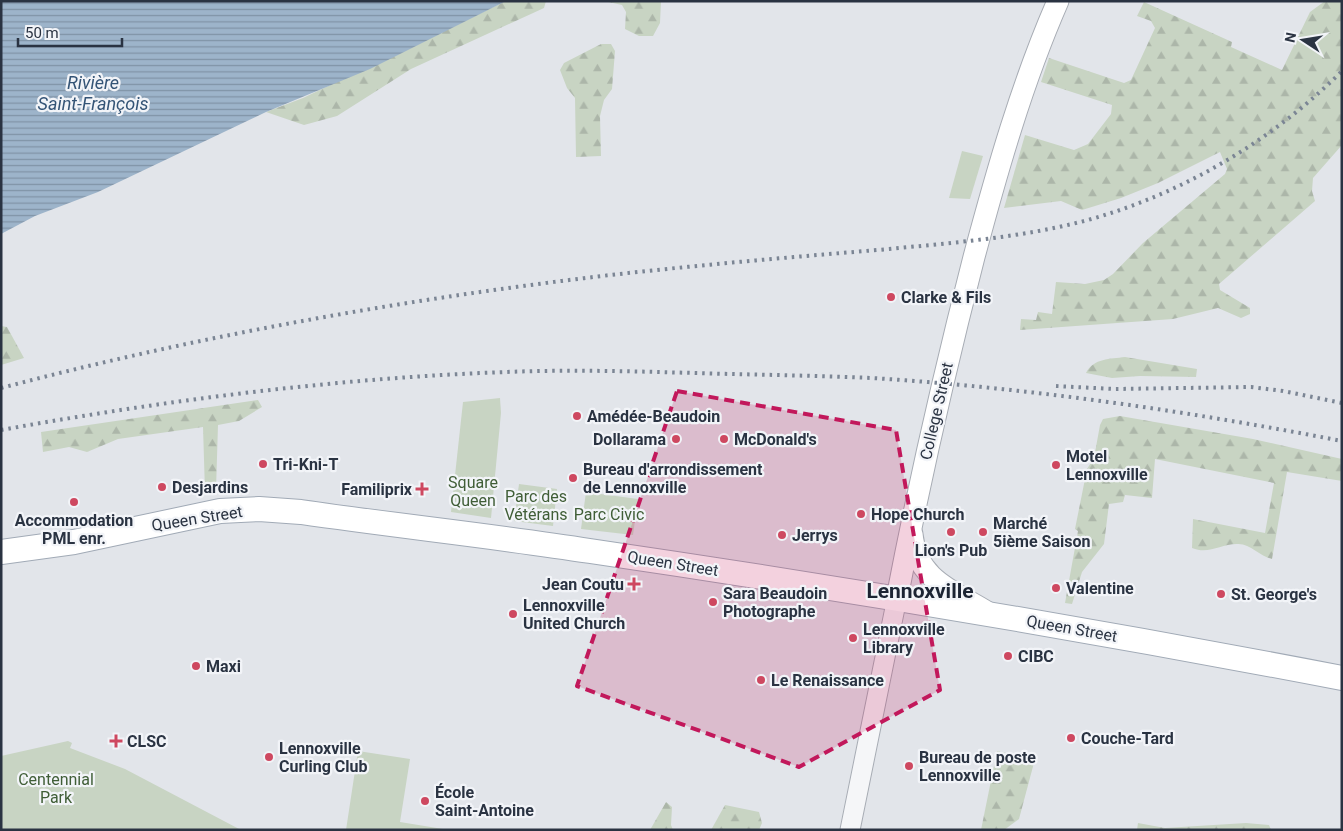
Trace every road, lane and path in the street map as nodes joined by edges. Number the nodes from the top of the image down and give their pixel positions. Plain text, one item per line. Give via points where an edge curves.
1 (1058, 1) edge
2 (911, 521) junction
3 (1, 552) edge
4 (897, 598) junction
5 (990, 614) junction
6 (1342, 678) edge
7 (850, 830) edge

1 - 2 main road, College Street via 1014,120 986,215 944,375
2 - 4 main road, College Street
2 - 5 main road via 916,552 928,574
3 - 4 main road, Queen Street via 74,542 220,511 278,510 566,547
4 - 5 main road, Queen Street
4 - 7 street, College Street
5 - 6 main road, Queen Street

